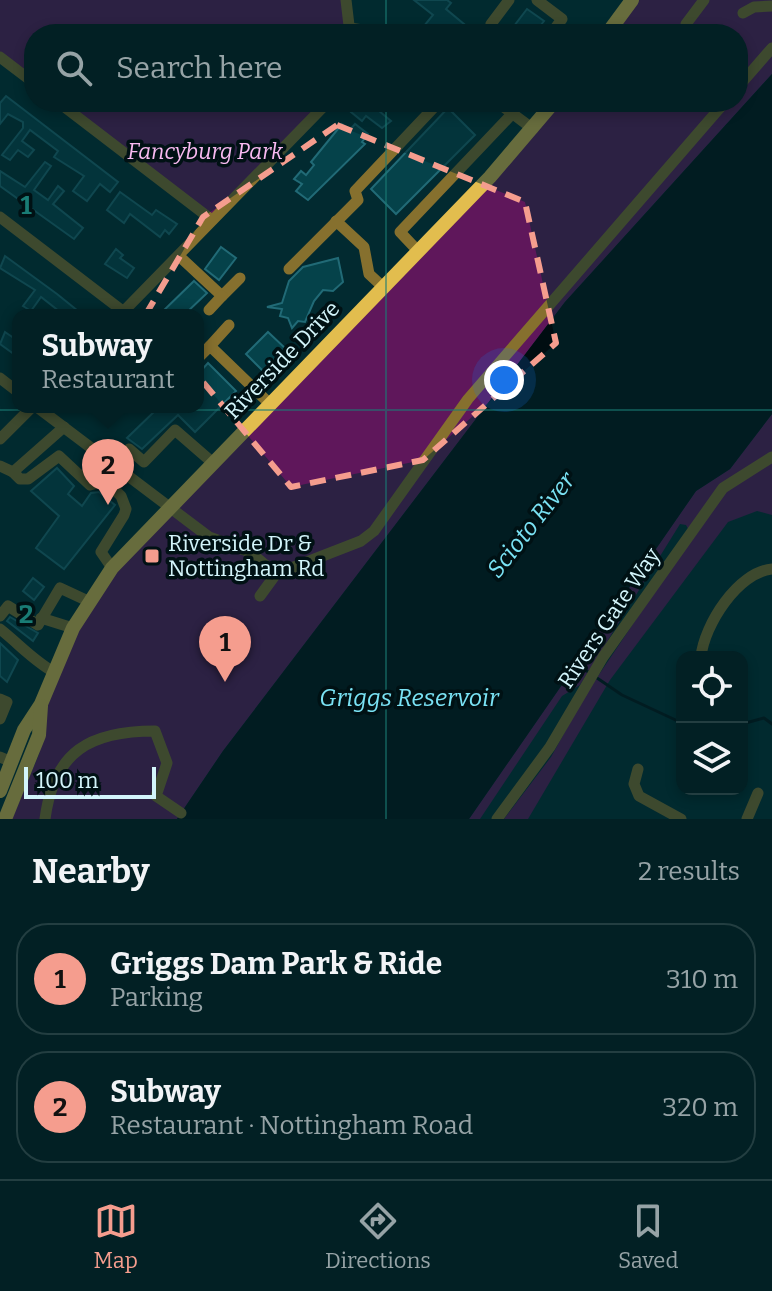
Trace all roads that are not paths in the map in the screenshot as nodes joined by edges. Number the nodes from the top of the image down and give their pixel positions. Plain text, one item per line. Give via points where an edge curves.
1 (346, 0) edge
2 (509, 0) edge
3 (537, 0) edge
4 (632, 0) edge
5 (704, 0) edge
6 (772, 6) edge
7 (743, 13) dead end
8 (349, 24) edge
9 (491, 24) edge
10 (558, 24) edge
11 (614, 24) edge
12 (686, 24) dead end
13 (772, 48) edge
14 (0, 57) edge
15 (24, 75) edge
16 (748, 76) edge
17 (71, 112) edge
18 (318, 112) edge
19 (430, 112) edge
20 (510, 112) edge
21 (546, 112) edge
22 (716, 112) edge
23 (512, 114) junction
24 (533, 129) junction
25 (0, 217) edge
26 (212, 220) junction
27 (336, 221) junction
28 (418, 251) junction
29 (179, 256) junction
30 (289, 269) dead end
31 (240, 278) dead end
32 (383, 287) junction
33 (222, 296) junction
34 (120, 309) edge
35 (129, 309) edge
36 (209, 310) dead end
37 (229, 325) dead end
38 (210, 346) junction
39 (204, 352) edge
40 (270, 404) junction
41 (28, 413) edge
42 (43, 413) edge
43 (64, 427) junction
44 (54, 438) junction
45 (0, 439) edge
46 (59, 456) junction
47 (772, 457) edge
48 (213, 463) junction
49 (0, 466) edge
50 (116, 466) junction
51 (13, 472) junction
52 (105, 481) junction
53 (169, 507) junction
54 (112, 568) junction
55 (772, 569) edge
56 (276, 574) junction
57 (260, 596) dead end
58 (88, 601) junction
59 (0, 616) edge
60 (41, 618) junction
61 (73, 628) junction
62 (0, 629) edge
63 (703, 651) edge
64 (54, 672) junction
65 (3, 701) edge
66 (41, 704) junction
67 (0, 719) edge
68 (6, 759) edge
69 (638, 769) dead end
70 (0, 791) edge
71 (758, 793) dead end
72 (181, 813) dead end
73 (5, 819) edge
74 (45, 819) edge
75 (497, 819) edge
76 (681, 819) edge
77 (747, 819) edge

1 - 8 street
2 - 9 street
3 - 10 street via 562,19
4 - 11 main road
5 - 12 street
6 - 7 street
13 - 16 street
14 - 15 street
17 - 26 street
18 - 26 street
19 - 27 street via 355,191 358,200
20 - 23 street
21 - 24 main road, Riverside Drive
22 - 56 street via 468,399 374,531
23 - 24 street
23 - 28 street via 400,232
24 - 28 main road, Riverside Drive
25 - 34 street
26 - 29 street
27 - 30 street
27 - 32 street via 364,247 369,274
28 - 32 main road, Riverside Drive
29 - 33 street
29 - 35 street
31 - 33 street
32 - 40 main road, Riverside Drive
33 - 36 street
37 - 38 street
38 - 39 street
38 - 40 street
40 - 48 main road, Riverside Drive
41 - 45 street
42 - 43 street
43 - 44 street
43 - 50 street
44 - 46 street
44 - 51 street
46 - 51 street via 28,479
46 - 52 street via 90,485
47 - 75 street, Rivers Gate Way via 723,488
48 - 50 street via 175,430 144,462 129,449
48 - 53 main road, Riverside Drive
49 - 51 street
50 - 52 street
50 - 53 street
52 - 54 street via 126,509 101,552
53 - 54 main road, Riverside Drive
53 - 56 street via 209,537 250,552
54 - 58 main road, Riverside Drive
55 - 63 street via 753,574 738,588 710,628
56 - 57 street
58 - 60 street via 60,588
58 - 61 main road, Riverside Drive
59 - 60 street via 8,606 38,625
60 - 61 street
61 - 64 main road, Riverside Drive
62 - 64 street via 35,662
64 - 66 main road, Riverside Drive
65 - 67 street
66 - 68 main road, Riverside Drive
66 - 73 main road, Riverside Drive via 39,735
68 - 70 main road, Riverside Drive
69 - 76 street via 634,784 639,796
71 - 77 street
72 - 74 street via 156,796 167,763 155,731 121,731 78,748 61,767 49,789

